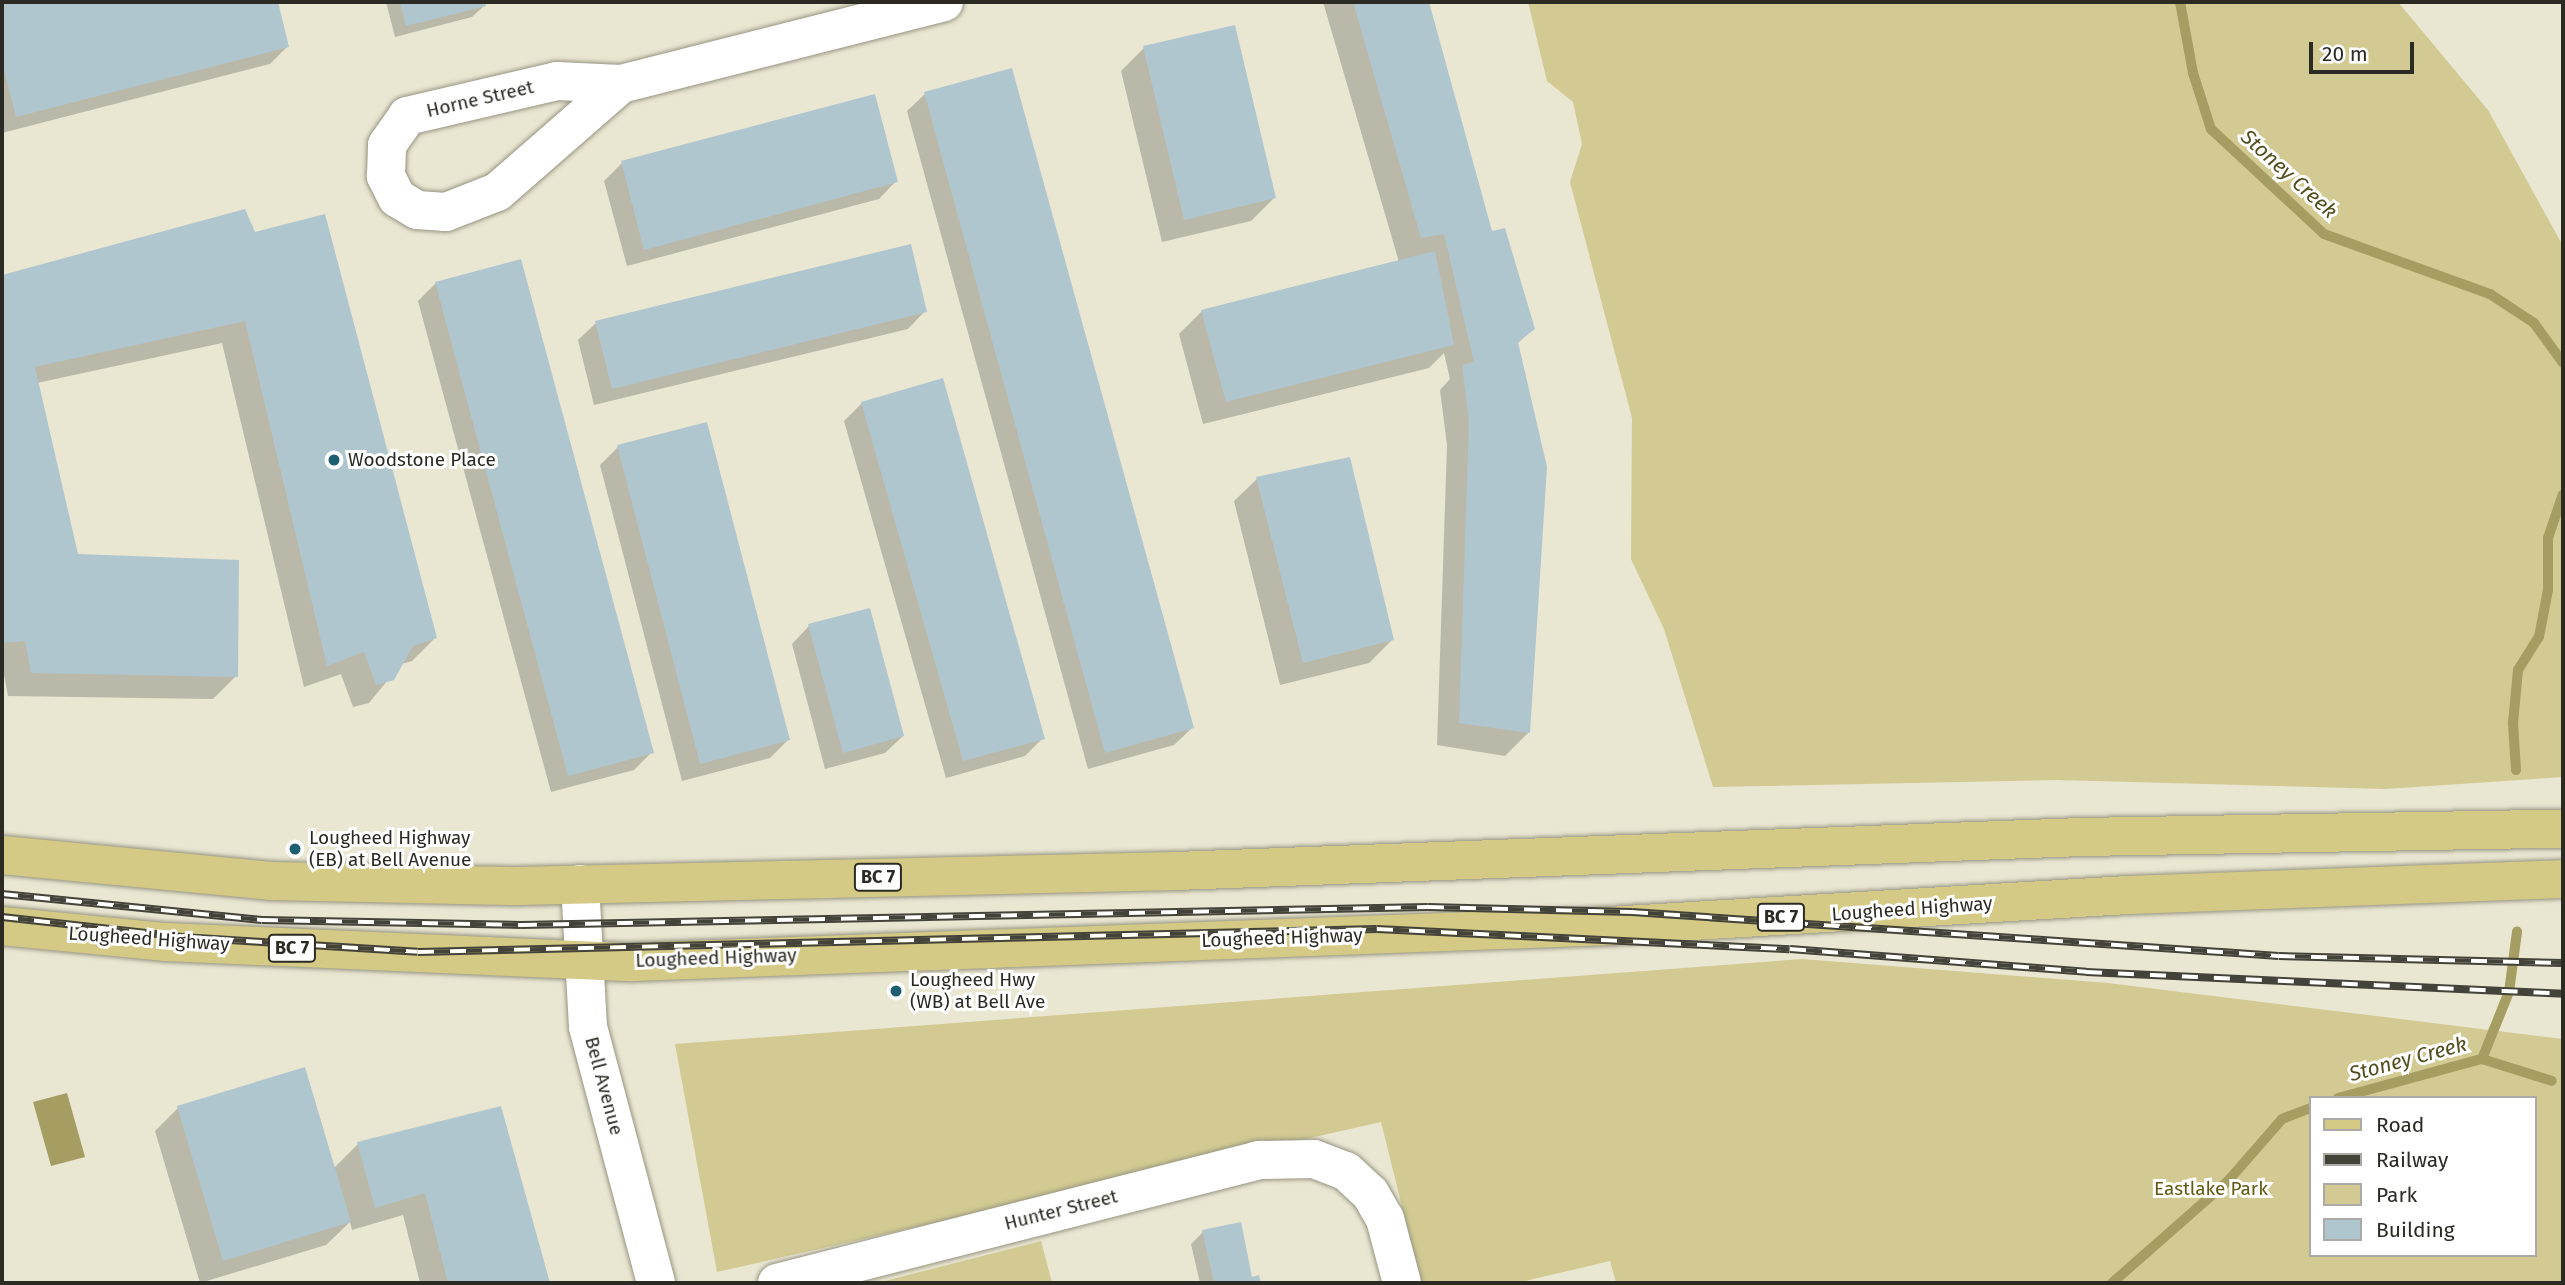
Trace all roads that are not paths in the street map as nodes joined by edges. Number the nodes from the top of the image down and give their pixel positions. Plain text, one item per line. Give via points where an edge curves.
1 (944, 2) edge
2 (621, 85) junction
3 (2563, 829) edge
4 (2, 855) edge
5 (2563, 878) edge
6 (580, 884) junction
7 (2, 926) edge
8 (583, 959) junction
9 (656, 1283) edge
10 (777, 1283) edge
11 (1402, 1283) edge

1 - 2 street, Horne Street
2 - 2 street, Horne Street via 556,80 408,116 387,145 386,176 397,198 417,210 446,212 497,192
3 - 6 main road, BC 7 via 2081,837 1176,871
4 - 6 main road, BC 7 via 325,884
5 - 8 main road, Lougheed Highway / BC 7 via 2155,894 1609,926 633,962
6 - 8 street, Bell Avenue
7 - 8 main road, Lougheed Highway / BC 7 via 166,942
8 - 9 street, Bell Avenue via 588,1027
10 - 11 street, Hunter Street via 1258,1160 1314,1159 1346,1171 1370,1193 1385,1219

